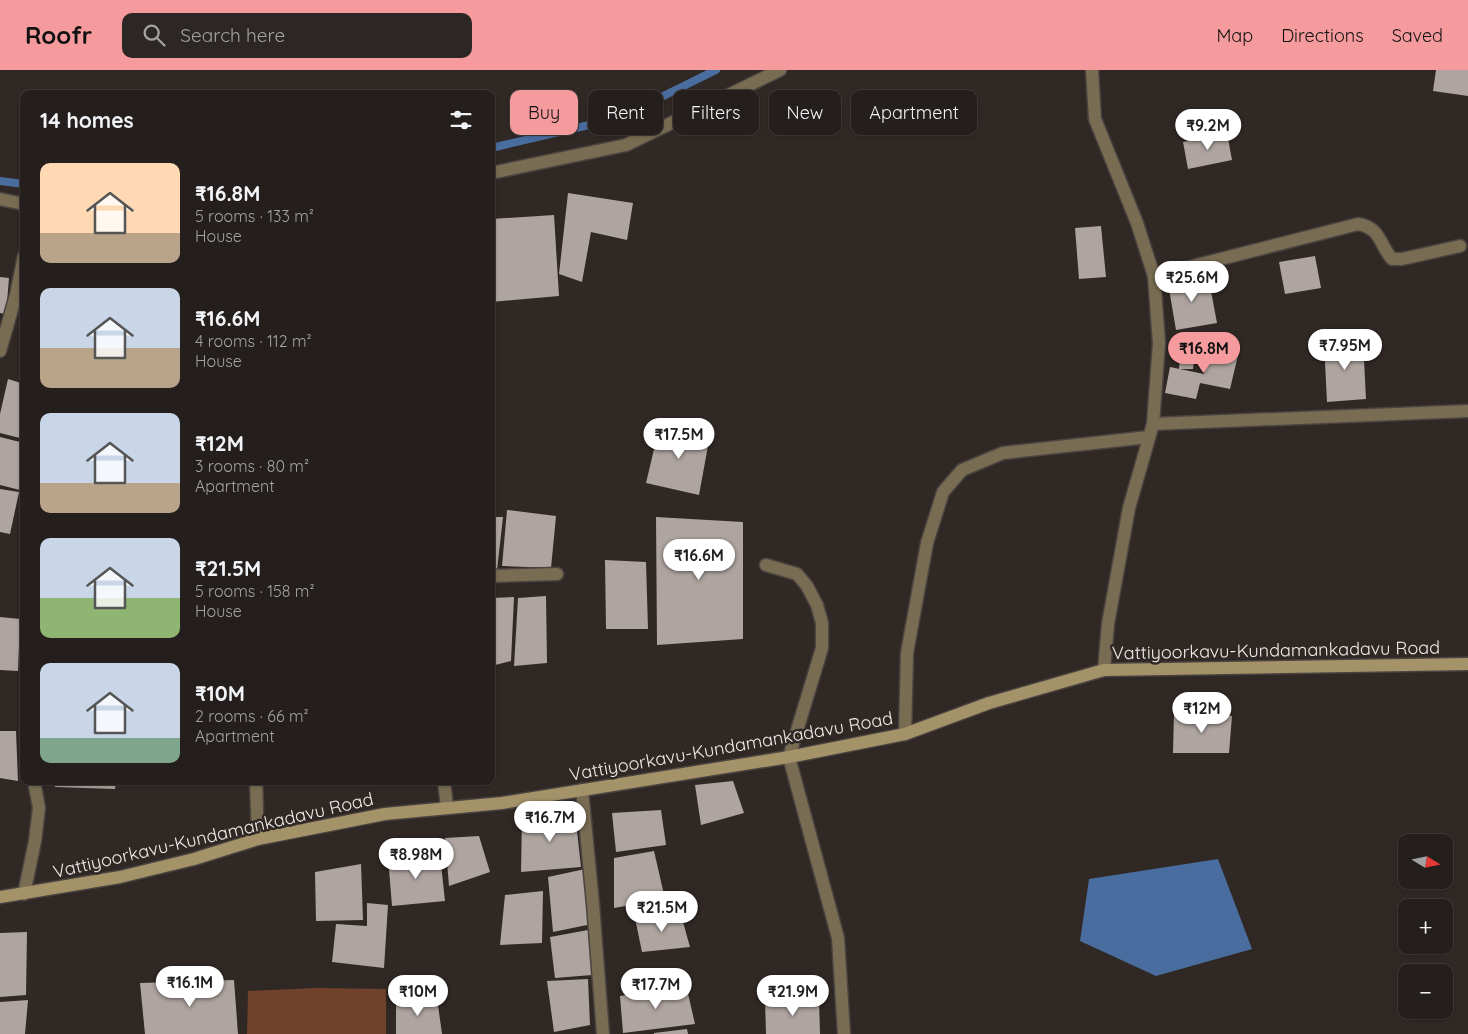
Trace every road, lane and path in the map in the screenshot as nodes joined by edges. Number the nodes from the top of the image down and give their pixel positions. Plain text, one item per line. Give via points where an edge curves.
1 (780, 70) edge
2 (1094, 71) edge
3 (495, 172) edge
4 (0, 199) edge
5 (20, 203) edge
6 (1460, 246) dead end
7 (20, 276) edge
8 (1154, 276) junction
9 (0, 351) edge
10 (1468, 411) edge
11 (1153, 424) junction
12 (1148, 437) junction
13 (766, 565) dead end
14 (557, 574) dead end
15 (495, 576) edge
16 (1468, 664) edge
17 (1104, 670) junction
18 (905, 734) junction
19 (789, 757) junction
20 (35, 785) edge
21 (256, 785) edge
22 (444, 785) edge
23 (582, 790) junction
24 (447, 807) junction
25 (258, 839) junction
26 (24, 894) junction
27 (0, 897) edge
28 (603, 1034) edge
29 (844, 1034) edge

1 - 3 street via 626,145
2 - 8 street via 1095,119 1137,223
4 - 5 street
6 - 8 street via 1402,260 1392,259 1377,233 1370,226 1358,224
7 - 9 street
8 - 11 street via 1159,343
10 - 11 street
11 - 12 street
12 - 17 street via 1129,508 1108,624
12 - 18 street via 1003,453 962,470 943,492 927,543 907,653
13 - 19 street via 797,574 817,605 822,623 822,648
14 - 15 street
16 - 17 street, Vattiyoorkavu-Kundamankadavu Road
17 - 18 street, Vattiyoorkavu-Kundamankadavu Road via 989,703
18 - 19 street, Vattiyoorkavu-Kundamankadavu Road
19 - 23 street, Vattiyoorkavu-Kundamankadavu Road
19 - 29 street via 838,938
20 - 26 street via 38,808 35,841
21 - 25 street
22 - 24 street
23 - 24 street, Vattiyoorkavu-Kundamankadavu Road via 502,803
23 - 28 street
24 - 25 street, Vattiyoorkavu-Kundamankadavu Road via 385,814
25 - 26 street, Vattiyoorkavu-Kundamankadavu Road via 194,860
26 - 27 street, Vattiyoorkavu-Kundamankadavu Road

